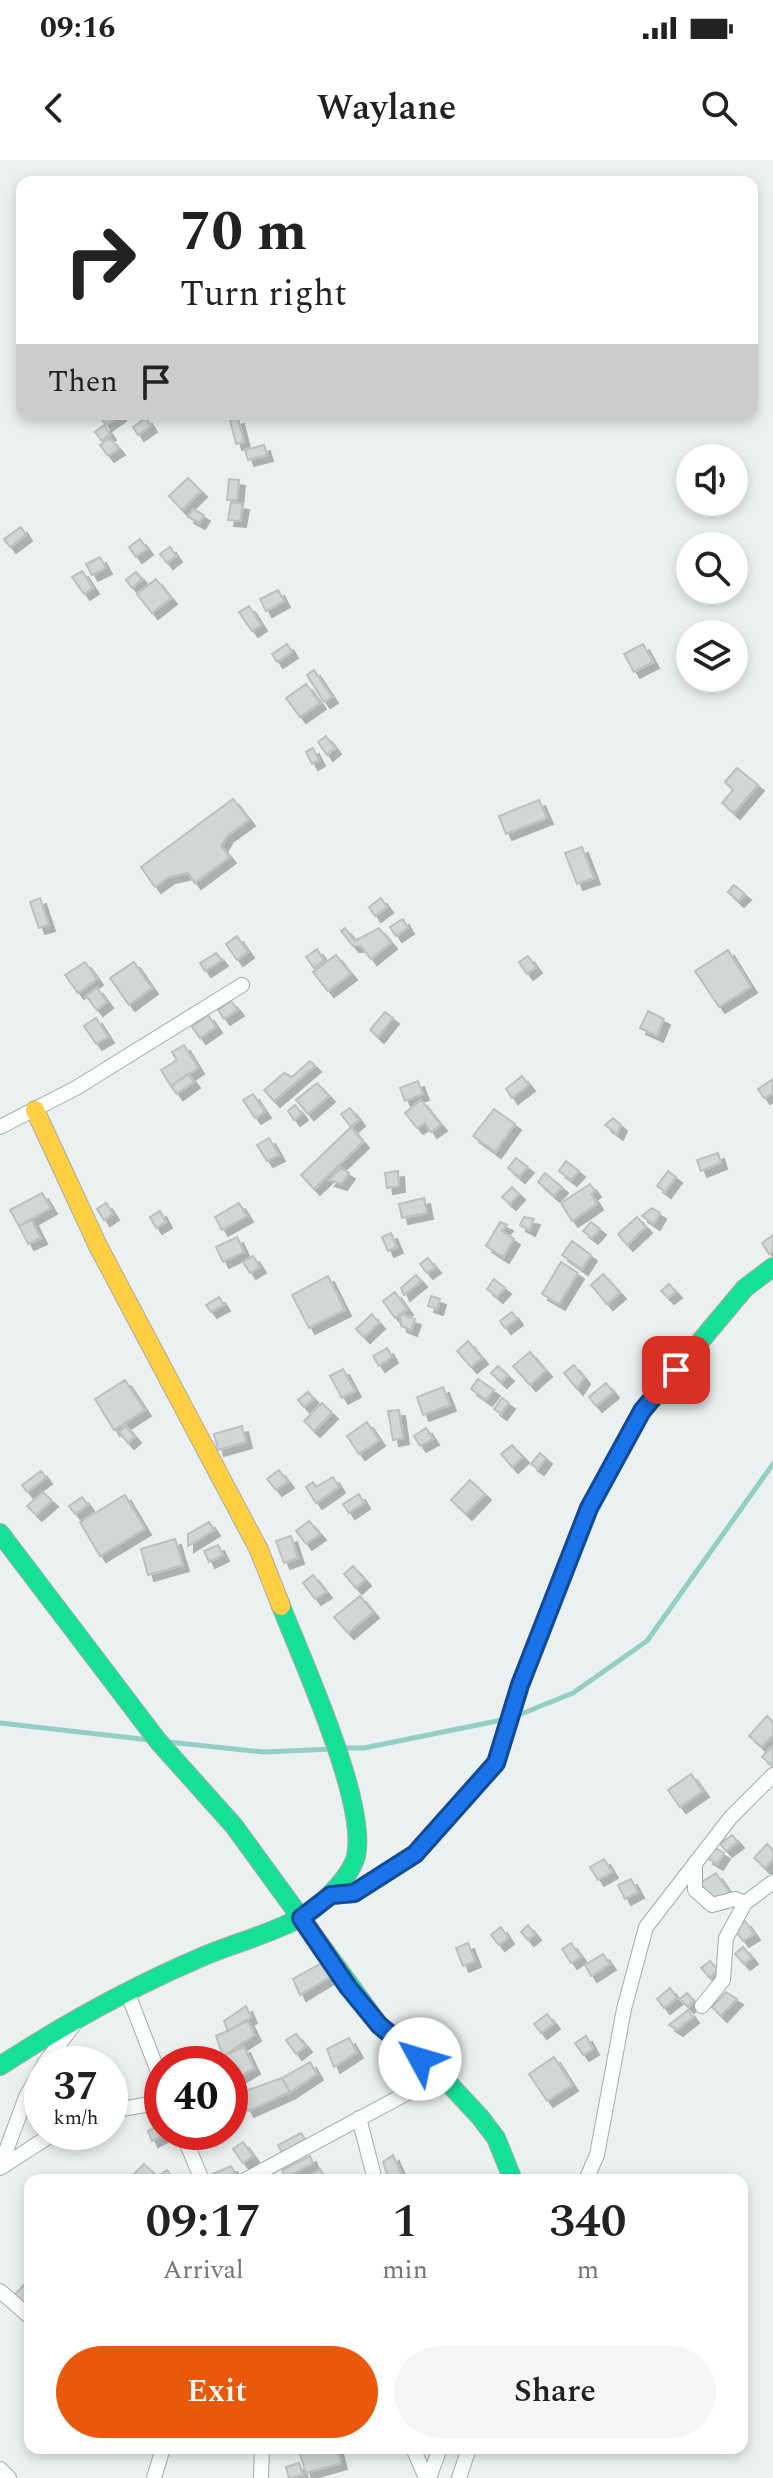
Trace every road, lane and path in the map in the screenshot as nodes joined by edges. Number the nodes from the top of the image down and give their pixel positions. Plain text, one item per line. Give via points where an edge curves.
1 (242, 985) dead end
2 (35, 1110) junction
3 (0, 1127) edge
4 (773, 1267) edge
5 (0, 1533) edge
6 (773, 1775) edge
7 (695, 1863) junction
8 (773, 1882) edge
9 (331, 1895) junction
10 (745, 1903) junction
11 (301, 1918) junction
12 (128, 1994) junction
13 (702, 2006) dead end
14 (84, 2012) junction
15 (58, 2046) edge
16 (148, 2046) edge
17 (0, 2066) edge
18 (441, 2075) junction
19 (24, 2102) edge
20 (359, 2118) junction
21 (28, 2150) edge
22 (190, 2150) edge
23 (0, 2168) edge
24 (200, 2174) edge
25 (256, 2174) edge
26 (373, 2174) edge
27 (511, 2174) edge
28 (589, 2174) edge
29 (0, 2291) edge
30 (24, 2312) edge
31 (161, 2454) edge
32 (262, 2454) edge
33 (416, 2454) edge
34 (438, 2454) edge
35 (467, 2454) edge
36 (0, 2469) edge
37 (9, 2478) edge
38 (154, 2478) edge
39 (261, 2478) edge
40 (428, 2478) edge
41 (459, 2478) edge

1 - 2 street
2 - 3 street
2 - 9 street via 98,1246 259,1550 308,1667 338,1749 356,1827 356,1857
4 - 9 street via 745,1288 642,1411 589,1508 520,1685 496,1763 415,1854 354,1893
5 - 11 street
6 - 7 street
7 - 10 street via 695,1890 703,1901
7 - 28 street via 646,1927
8 - 10 street
9 - 11 street
10 - 13 street via 726,1938 723,1980
11 - 12 street via 204,1956
11 - 18 street via 379,2025
12 - 14 street
12 - 16 street
14 - 15 street
14 - 17 street
18 - 20 street
18 - 27 street via 496,2138
19 - 23 street
20 - 25 street
20 - 26 street
21 - 23 street
22 - 24 street
29 - 30 street
31 - 38 street
32 - 39 street
33 - 40 street
34 - 40 street
35 - 41 street
36 - 37 street

